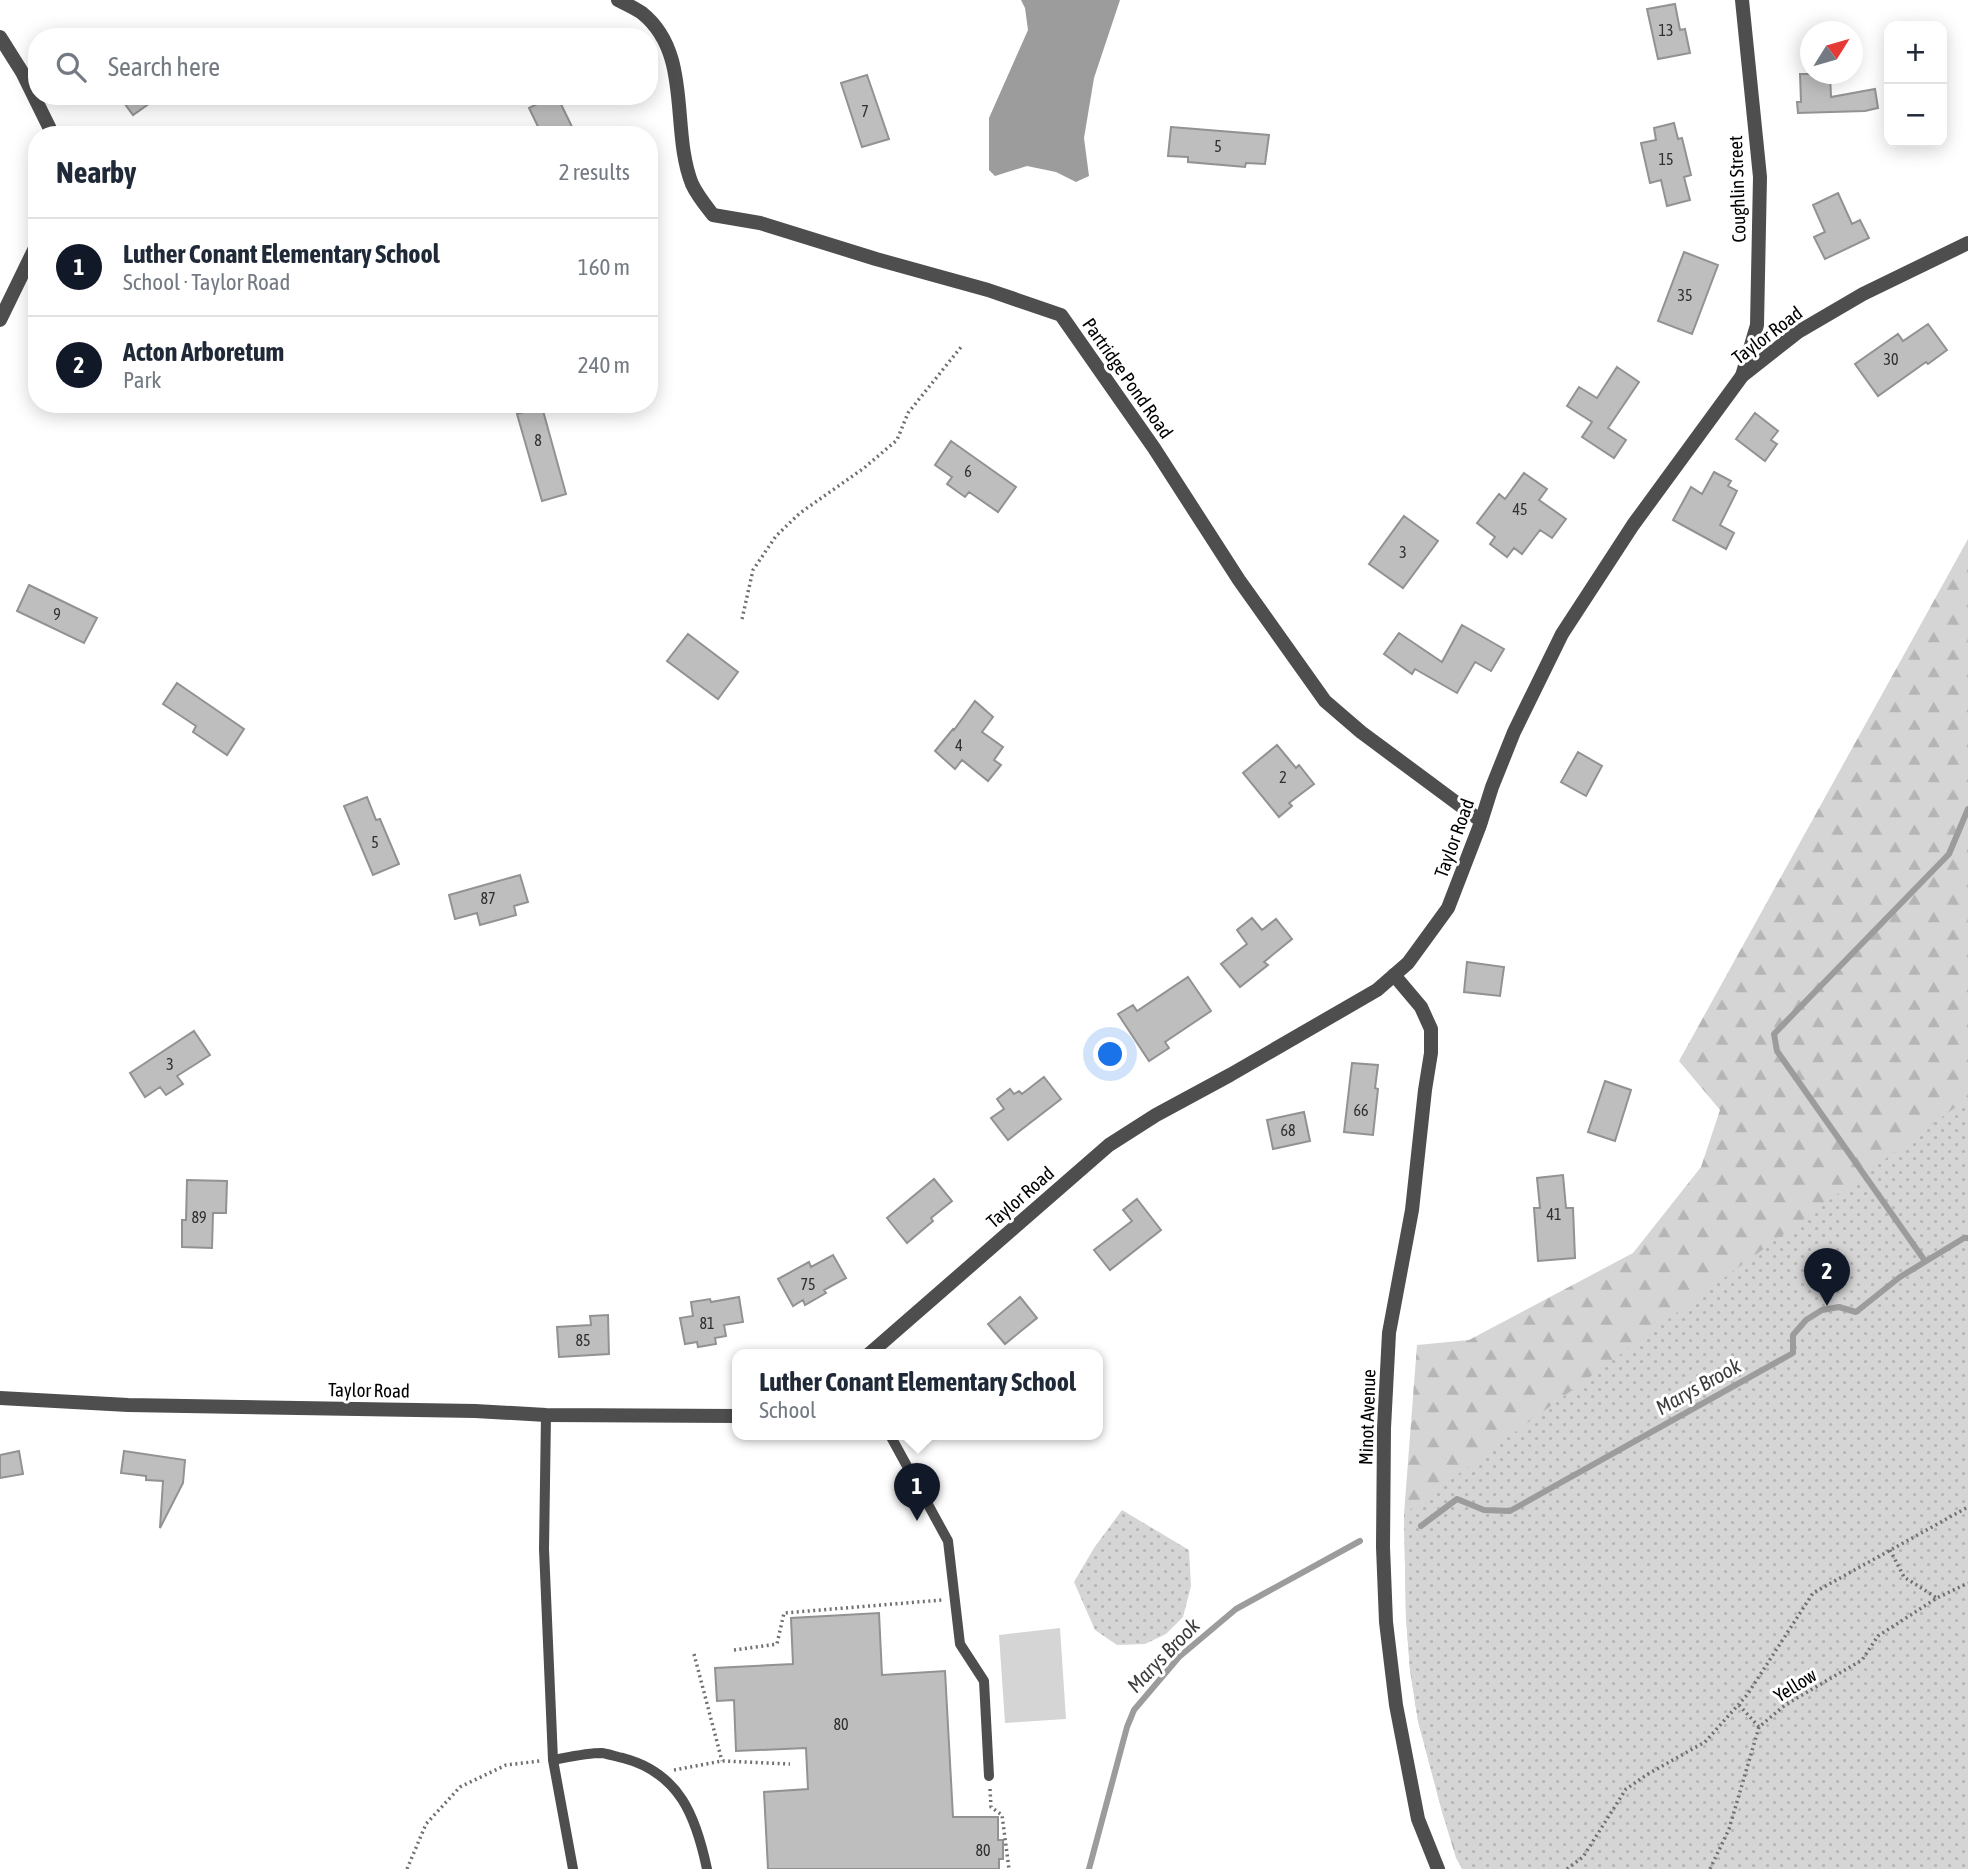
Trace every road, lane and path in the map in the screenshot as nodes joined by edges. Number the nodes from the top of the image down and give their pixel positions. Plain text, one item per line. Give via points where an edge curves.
1 (618, 0) edge
2 (1742, 0) edge
3 (656, 28) edge
4 (658, 30) edge
5 (0, 37) edge
6 (28, 84) edge
7 (38, 105) edge
8 (49, 126) edge
9 (1968, 243) edge
10 (28, 262) edge
11 (0, 320) edge
12 (961, 347) dead end
13 (1742, 376) junction
14 (743, 619) dead end
15 (1481, 821) junction
16 (1394, 975) junction
17 (875, 1349) edge
18 (0, 1398) edge
19 (546, 1415) junction
20 (732, 1416) edge
21 (893, 1440) edge
22 (1968, 1507) edge
23 (1890, 1550) junction
24 (1968, 1583) edge
25 (1937, 1598) junction
26 (955, 1599) junction
27 (734, 1650) dead end
28 (694, 1654) dead end
29 (1739, 1704) junction
30 (1759, 1727) junction
31 (553, 1760) junction
32 (722, 1761) junction
33 (790, 1764) dead end
34 (659, 1773) junction
35 (989, 1776) joint
36 (407, 1869) edge
37 (573, 1869) edge
38 (707, 1869) edge
39 (1009, 1869) edge
40 (1438, 1869) edge
41 (1567, 1869) edge
42 (1710, 1869) edge

1 - 3 street, Partridge Pond Road
2 - 13 street, Coughlin Street via 1760,177 1757,325
4 - 15 street, Partridge Pond Road via 669,48 688,171 713,215 760,223 1061,315 1325,701
5 - 6 street
7 - 8 street
9 - 13 street, Taylor Road via 1852,300 1798,332
10 - 11 street
12 - 14 path via 908,412 897,440 776,536 753,570
13 - 15 street, Taylor Road via 1633,525 1562,634 1514,732
15 - 16 street, Taylor Road via 1448,908
16 - 17 street, Taylor Road via 1377,990 1110,1144
16 - 40 street, Minot Avenue via 1421,1007 1431,1028 1431,1053 1412,1210 1389,1333 1384,1428 1386,1622 1418,1819
18 - 19 street, Taylor Road
19 - 20 street, Taylor Road
19 - 31 lane via 544,1549
21 - 26 lane via 948,1541
22 - 23 path
23 - 25 path via 1904,1577
23 - 29 path via 1813,1593
24 - 25 path, Yellow
25 - 30 path, Yellow via 1878,1636 1862,1660 1785,1705
26 - 27 path via 784,1614 777,1644
26 - 35 lane via 960,1644 984,1681
28 - 32 path
29 - 30 path
29 - 41 path via 1705,1742 1626,1789 1583,1857
30 - 42 path via 1729,1829
31 - 34 lane via 604,1753
31 - 36 path via 506,1765 460,1787 426,1824
31 - 37 lane
32 - 33 path
32 - 34 path
34 - 38 lane via 691,1814
35 - 39 path via 991,1807 1002,1815

